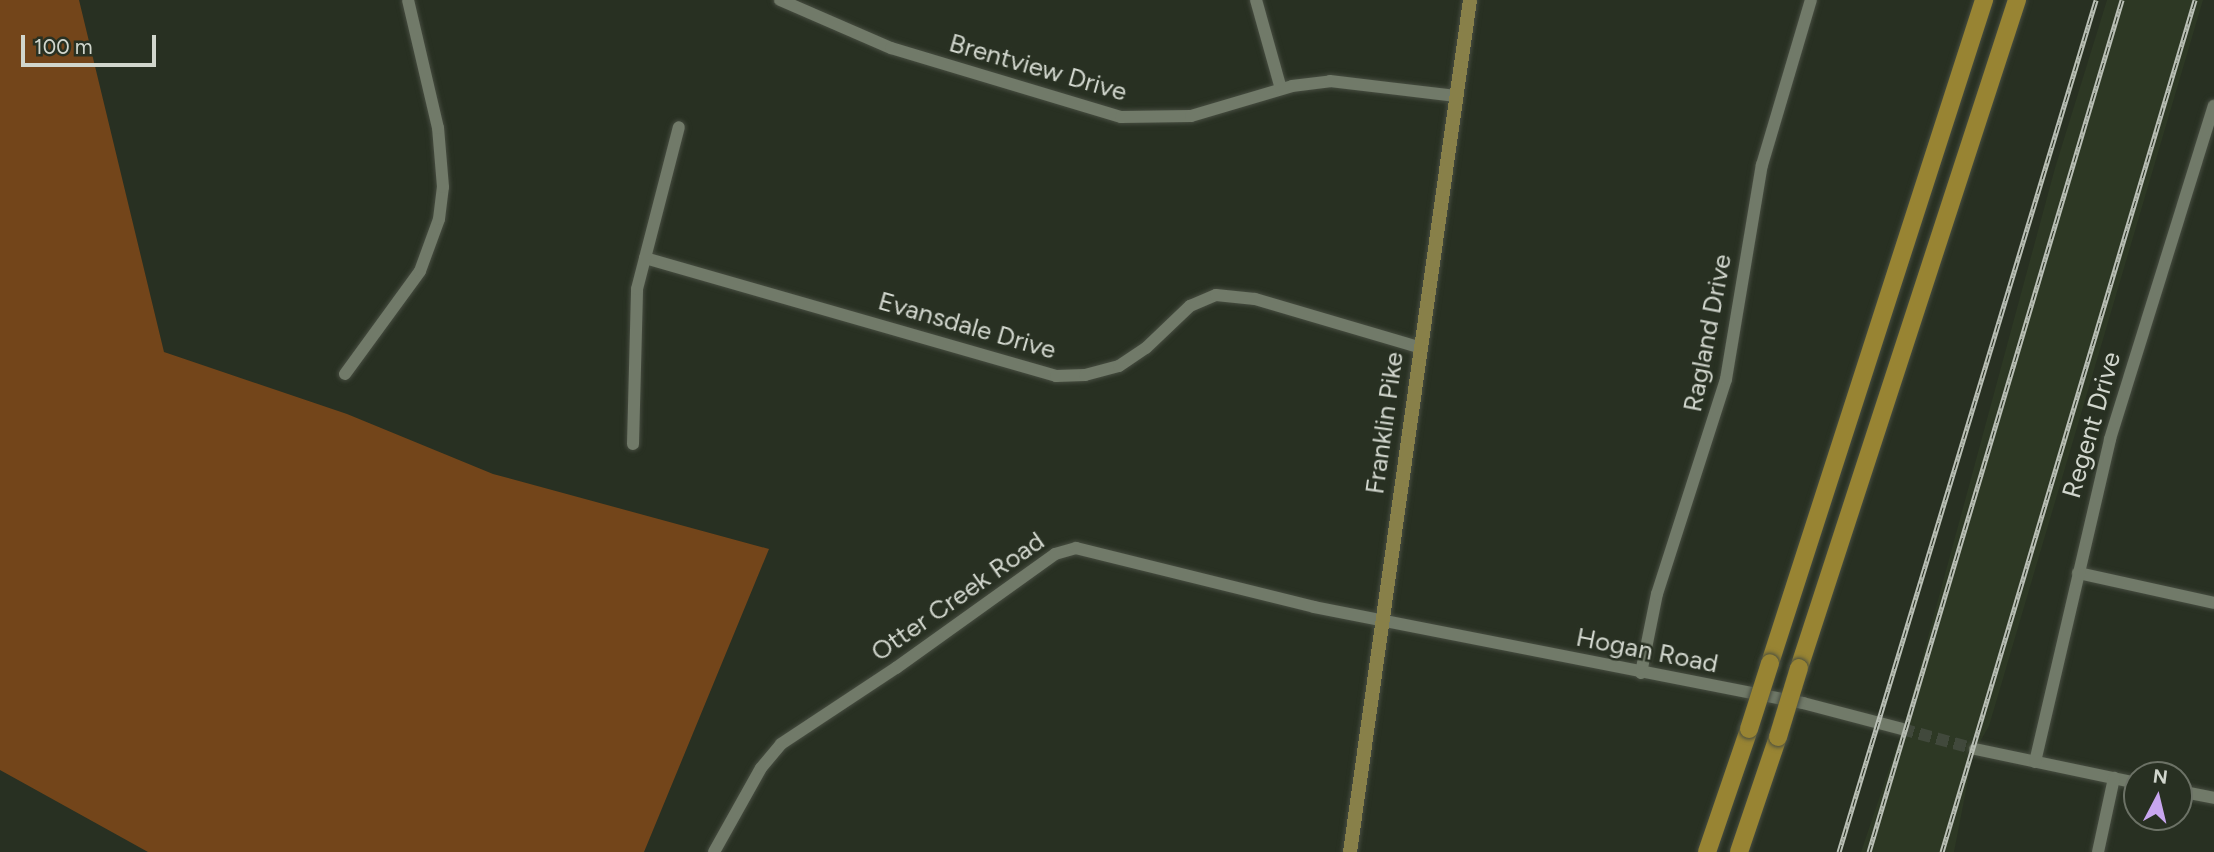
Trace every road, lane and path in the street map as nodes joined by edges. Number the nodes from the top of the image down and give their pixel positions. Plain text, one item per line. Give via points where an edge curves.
1 (408, 0) edge
2 (780, 0) edge
3 (1256, 0) edge
4 (1470, 0) edge
5 (1811, 0) edge
6 (1984, 0) edge
7 (2017, 0) edge
8 (1281, 89) junction
9 (1456, 96) junction
10 (2214, 106) edge
11 (679, 127) dead end
12 (645, 258) junction
13 (1421, 348) junction
14 (345, 374) dead end
15 (633, 444) dead end
16 (2078, 573) junction
17 (2214, 603) edge
18 (1383, 618) junction
19 (1641, 673) junction
20 (1902, 729) tunnel mouth
21 (1975, 749) tunnel mouth
22 (2035, 762) junction
23 (2114, 778) junction
24 (2123, 780) edge
25 (2193, 794) edge
26 (2214, 798) edge
27 (715, 852) edge
28 (1350, 852) edge
29 (1707, 852) edge
30 (1739, 852) edge
31 (2098, 852) edge

1 - 14 street via 438,128 443,187 439,219 420,271
2 - 8 street, Brentview Drive via 891,48 1108,115 1191,116
3 - 8 street
4 - 9 main road, Franklin Pike
5 - 19 street, Ragland Drive via 1762,165 1727,379 1657,594
6 - 29 highway, bridge
7 - 30 highway, bridge
8 - 9 street, Brentview Drive via 1353,81
9 - 13 main road, Franklin Pike
10 - 16 street, Regent Drive via 2116,418
11 - 12 street
12 - 13 street, Evansdale Drive via 1056,376 1085,375 1119,366 1191,306 1216,295 1255,299
12 - 15 street via 636,302
13 - 18 main road, Franklin Pike
16 - 17 street
16 - 22 street, Regent Drive
18 - 19 street, Hogan Road
18 - 27 street, Otter Creek Road via 1314,607 1100,551 1063,550 780,744 761,768
18 - 28 main road, Franklin Pike
19 - 20 street, Hogan Road via 1803,703
21 - 22 street
22 - 23 street
23 - 24 street
23 - 31 street
25 - 26 street

